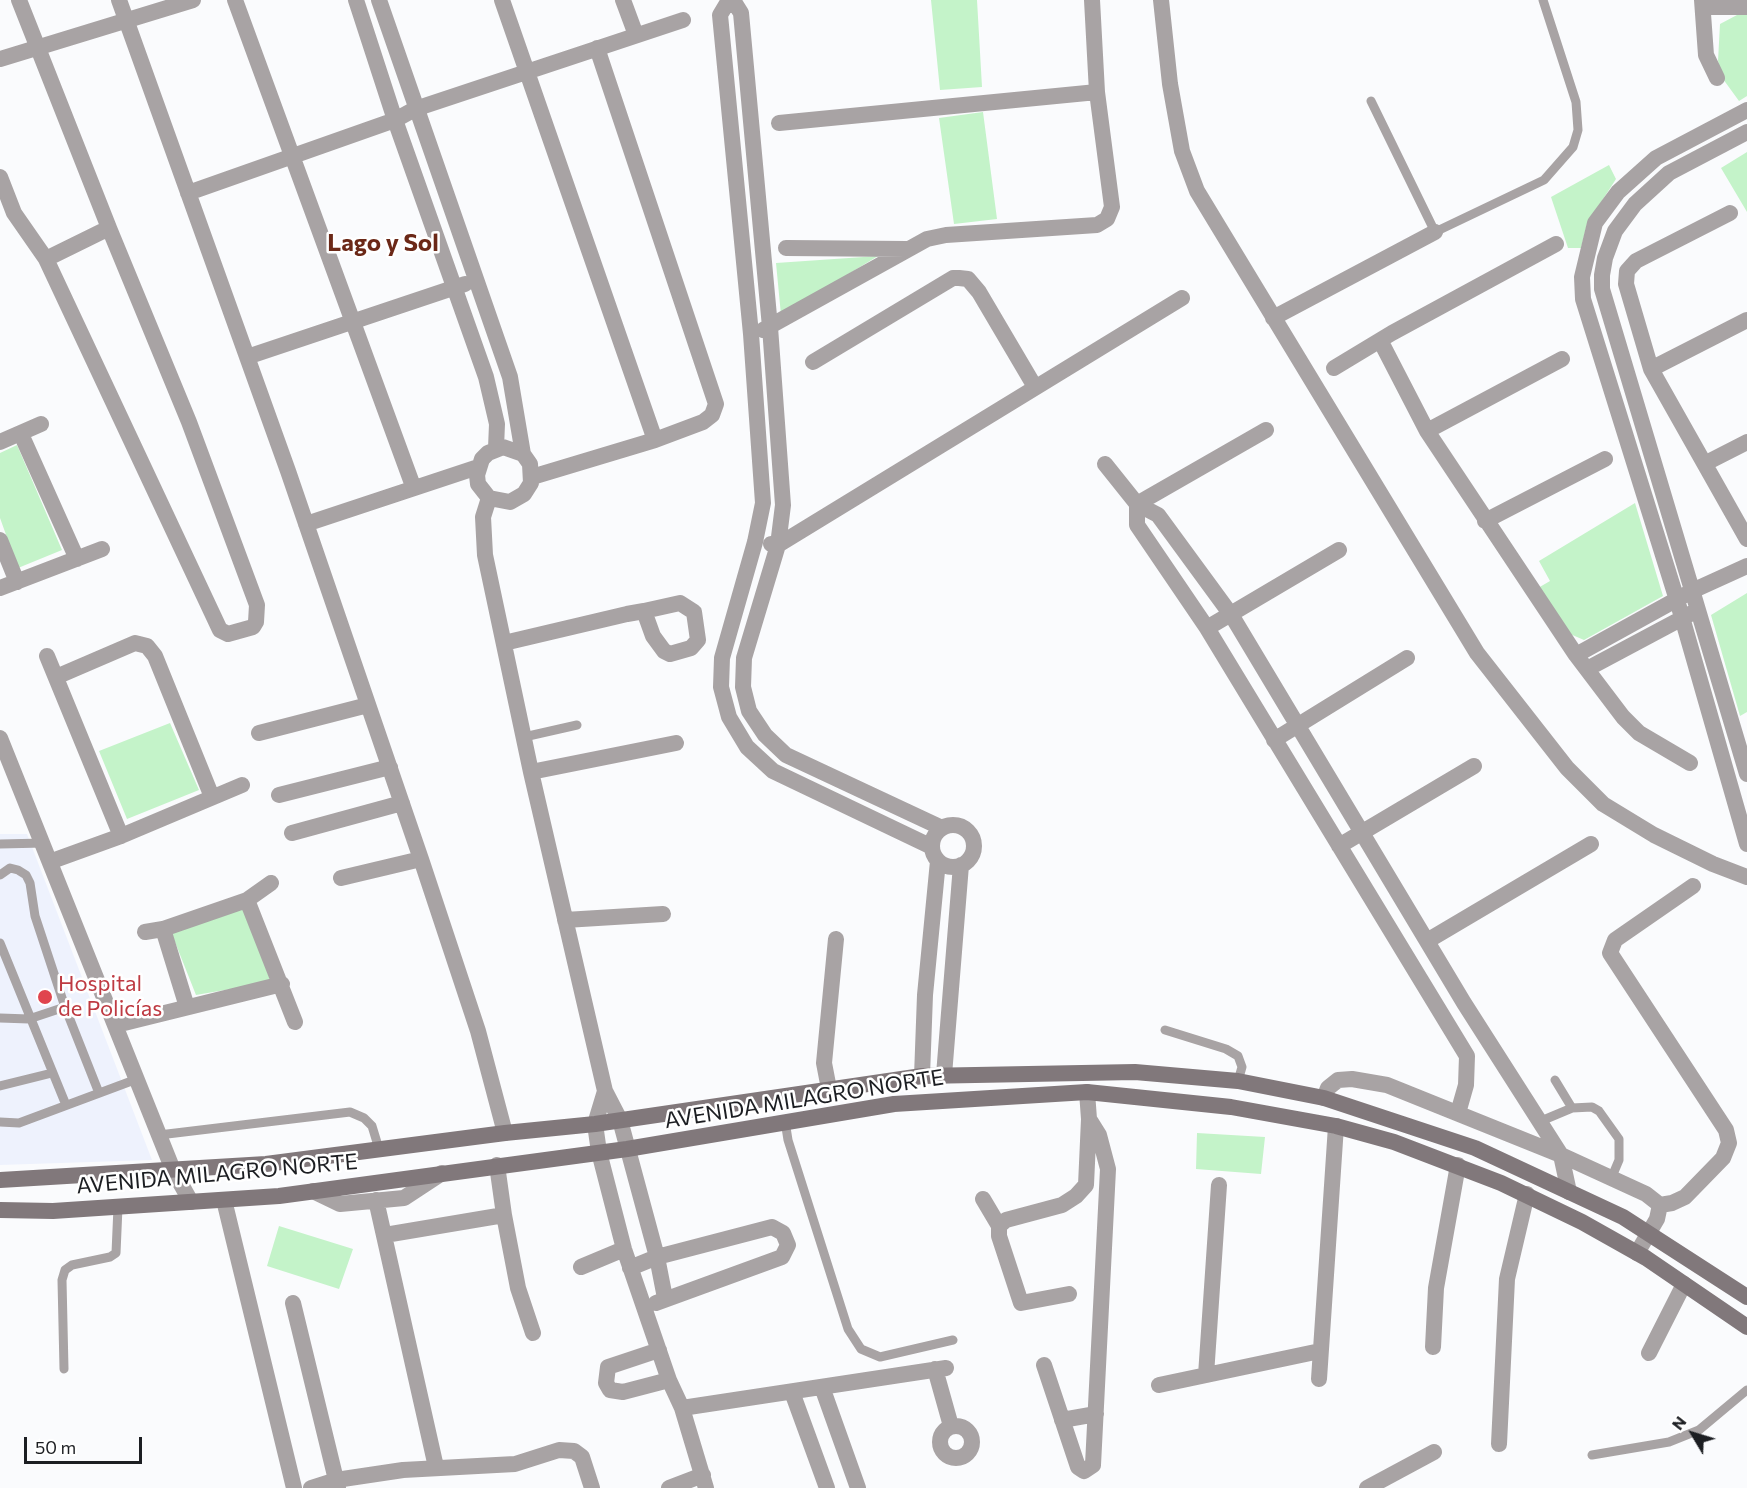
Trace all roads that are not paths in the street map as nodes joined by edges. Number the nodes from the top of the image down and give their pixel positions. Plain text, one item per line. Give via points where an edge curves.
1 (19, 0) edge
2 (119, 0) edge
3 (193, 0) edge
4 (236, 0) edge
5 (356, 0) edge
6 (379, 0) edge
7 (502, 0) edge
8 (623, 0) edge
9 (1092, 0) edge
10 (1161, 0) edge
11 (1543, 0) edge
12 (1702, 4) edge
13 (1747, 7) edge
14 (683, 20) dead end
15 (127, 22) junction
16 (636, 35) junction
17 (37, 46) junction
18 (597, 48) junction
19 (0, 59) edge
20 (528, 72) junction
21 (1717, 78) dead end
22 (1097, 92) junction
23 (1371, 101) dead end
24 (415, 109) junction
25 (1747, 110) edge
26 (395, 120) junction
27 (779, 123) dead end
28 (1747, 132) edge
29 (291, 157) junction
30 (1656, 158) junction
31 (1669, 173) junction
32 (0, 177) edge
33 (188, 193) junction
34 (1730, 213) dead end
35 (110, 228) junction
36 (1435, 232) junction
37 (1556, 244) dead end
38 (786, 248) dead end
39 (907, 249) junction
40 (46, 259) junction
41 (476, 280) junction
42 (456, 286) junction
43 (1182, 298) dead end
44 (1273, 318) junction
45 (1747, 320) edge
46 (352, 323) junction
47 (770, 327) junction
48 (751, 334) junction
49 (1381, 342) junction
50 (247, 357) junction
51 (1562, 359) dead end
52 (813, 362) dead end
53 (1334, 368) dead end
54 (1650, 369) junction
55 (1035, 387) junction
56 (41, 424) dead end
57 (1266, 430) dead end
58 (1427, 431) junction
59 (21, 434) junction
60 (655, 440) junction
61 (0, 442) edge
62 (1747, 442) edge
63 (496, 448) junction
64 (523, 454) junction
65 (1605, 459) dead end
66 (1706, 463) junction
67 (1105, 464) dead end
68 (478, 467) junction
69 (532, 477) junction
70 (413, 486) junction
71 (489, 498) junction
72 (1137, 504) junction
73 (1485, 520) junction
74 (306, 524) junction
75 (1747, 539) edge
76 (0, 540) edge
77 (755, 542) junction
78 (778, 545) junction
79 (102, 549) dead end
80 (1339, 549) dead end
81 (77, 559) junction
82 (1747, 566) edge
83 (17, 582) junction
84 (0, 588) edge
85 (1692, 591) junction
86 (1677, 600) junction
87 (644, 610) dead end
88 (1698, 610) junction
89 (1232, 616) junction
90 (1682, 618) junction
91 (1207, 628) junction
92 (504, 643) junction
93 (1576, 655) junction
94 (47, 656) dead end
95 (1407, 658) dead end
96 (1587, 669) junction
97 (56, 677) junction
98 (368, 705) junction
99 (577, 725) dead end
100 (1297, 725) junction
101 (259, 733) dead end
102 (524, 737) junction
103 (1274, 740) junction
104 (1, 742) edge
105 (676, 743) dead end
106 (1690, 763) dead end
107 (1474, 766) dead end
108 (390, 768) junction
109 (531, 772) junction
110 (1747, 774) edge
111 (242, 785) dead end
112 (279, 795) dead end
113 (212, 797) junction
114 (402, 803) junction
115 (942, 828) junction
116 (292, 833) dead end
117 (1363, 834) junction
118 (122, 836) junction
119 (44, 843) junction
120 (0, 844) edge
121 (1591, 844) dead end
122 (1747, 844) edge
123 (1339, 846) junction
124 (935, 854) junction
125 (421, 859) junction
126 (52, 861) junction
127 (961, 865) junction
128 (0, 875) edge
129 (1747, 877) edge
130 (341, 878) dead end
131 (271, 883) dead end
132 (1693, 886) dead end
133 (247, 900) junction
134 (663, 914) dead end
135 (565, 920) junction
136 (163, 929) junction
137 (145, 932) dead end
138 (836, 939) dead end
139 (1427, 940) junction
140 (0, 943) edge
141 (282, 984) junction
142 (1464, 1003) junction
143 (65, 1007) junction
144 (187, 1007) junction
145 (1442, 1014) junction
146 (0, 1018) edge
147 (29, 1019) junction
148 (295, 1022) dead end
149 (116, 1025) junction
150 (1165, 1030) dead end
151 (52, 1072) junction
152 (944, 1075) junction
153 (922, 1076) junction
154 (137, 1079) junction
155 (1555, 1080) dead end
156 (1238, 1081) junction
157 (0, 1086) edge
158 (829, 1089) junction
159 (605, 1091) junction
160 (1087, 1092) junction
161 (99, 1093) junction
162 (1324, 1098) junction
163 (66, 1105) junction
164 (1572, 1108) junction
165 (1458, 1113) junction
166 (1089, 1119) junction
167 (620, 1120) junction
168 (785, 1121) junction
169 (1540, 1121) junction
170 (0, 1122) edge
171 (595, 1124) junction
172 (1336, 1126) junction
173 (505, 1133) junction
174 (159, 1135) junction
175 (379, 1149) junction
176 (627, 1149) junction
177 (599, 1152) junction
178 (1561, 1155) junction
179 (497, 1165) junction
180 (1458, 1165) junction
181 (173, 1170) junction
182 (442, 1173) junction
183 (1611, 1179) junction
184 (0, 1180) edge
185 (1219, 1185) dead end
186 (313, 1191) junction
187 (1569, 1192) junction
188 (1527, 1194) junction
189 (983, 1199) dead end
190 (224, 1200) junction
191 (376, 1200) junction
192 (191, 1202) junction
193 (1660, 1205) junction
194 (118, 1207) junction
195 (0, 1210) edge
196 (504, 1215) junction
197 (999, 1226) junction
198 (1649, 1232) junction
199 (385, 1235) junction
200 (624, 1249) junction
201 (1637, 1253) junction
202 (657, 1257) junction
203 (581, 1267) dead end
204 (630, 1268) junction
205 (1684, 1284) junction
206 (1743, 1293) edge
207 (1069, 1294) dead end
208 (665, 1298) junction
209 (293, 1303) dead end
210 (644, 1308) junction
211 (1747, 1327) edge
212 (533, 1333) dead end
213 (953, 1340) dead end
214 (1433, 1347) dead end
215 (659, 1350) junction
216 (1320, 1351) junction
217 (1649, 1353) dead end
218 (1044, 1365) dead end
219 (64, 1369) dead end
220 (1206, 1375) junction
221 (1318, 1379) dead end
222 (669, 1380) junction
223 (1159, 1385) dead end
224 (822, 1387) junction
225 (1747, 1390) edge
226 (792, 1392) junction
227 (682, 1408) junction
228 (1096, 1414) junction
229 (1062, 1420) junction
230 (951, 1426) dead end
231 (1498, 1444) dead end
232 (1434, 1452) dead end
233 (1592, 1455) dead end
234 (436, 1467) junction
235 (705, 1481) edge
236 (337, 1484) edge
237 (294, 1488) edge
238 (311, 1488) edge
239 (592, 1488) edge
240 (669, 1488) edge
241 (827, 1488) edge
242 (858, 1488) edge
243 (1367, 1488) edge

1 - 17 street
2 - 15 street
3 - 15 street
4 - 29 street
5 - 26 street
6 - 24 street
7 - 20 street
8 - 16 street
9 - 22 street
10 - 44 street via 1182,151 1197,191
11 - 36 lane via 1576,102 1578,130 1573,147 1544,180
12 - 13 street
12 - 21 street via 1706,55
14 - 16 street
15 - 17 street
15 - 33 street
16 - 18 street
17 - 19 street
17 - 35 street
18 - 20 street
18 - 60 street via 716,404 708,419
20 - 24 street
20 - 60 street
22 - 27 street
22 - 39 street via 1112,207 1107,219 1097,225 946,235
23 - 36 lane
24 - 26 street
24 - 41 street
25 - 30 street
26 - 29 street
26 - 42 street
28 - 31 street
29 - 33 street
29 - 46 street
30 - 31 street
30 - 86 street via 1618,192 1595,223 1582,277 1583,299
31 - 85 street via 1635,204 1615,231 1605,258 1602,289
32 - 40 street via 14,213
33 - 50 street
34 - 54 street via 1636,261 1627,271 1626,284
35 - 40 street
35 - 40 street via 189,422 257,605 253,627 228,634 220,630
36 - 44 street
37 - 49 street
38 - 39 street
39 - 47 street
41 - 42 street
41 - 64 street via 510,377
42 - 46 street
42 - 63 street via 486,377 497,424
43 - 55 street
44 - 129 street via 1477,653 1568,768 1603,804 1713,864
45 - 54 street
46 - 50 street
46 - 70 street
47 - 48 street
47 - 48 street via 741,13 732,3 722,8 720,15
47 - 78 street via 783,505
48 - 77 street via 763,503
49 - 53 street
49 - 58 street
50 - 74 street
51 - 58 street
52 - 55 street via 953,278 968,279 980,291
54 - 66 street
55 - 78 street
56 - 59 street
57 - 72 street
58 - 73 street
59 - 61 street
59 - 81 street
60 - 69 street
62 - 66 street
63 - 64 street via 510,447
63 - 68 street
64 - 69 street
65 - 73 street
66 - 75 street
67 - 72 street
68 - 70 street
68 - 71 street via 478,484
69 - 71 street via 528,489 518,499 503,502
70 - 74 street
71 - 92 street via 482,533
72 - 89 street via 1158,515
72 - 91 street via 1137,525
73 - 93 street
74 - 98 street
76 - 83 street
77 - 78 street
77 - 124 street via 722,658 721,687 729,717 747,747 773,771
78 - 115 street via 744,658 743,687 749,711 765,735 786,755
79 - 81 street
80 - 89 street
81 - 83 street
82 - 85 street
83 - 84 street
85 - 86 street
85 - 88 street
86 - 90 street
86 - 93 street
87 - 92 street
88 - 90 street
88 - 110 street
89 - 91 street
89 - 100 street
90 - 96 street
90 - 122 street
91 - 103 street
92 - 102 street
93 - 96 street
94 - 97 street
95 - 100 street
96 - 106 street via 1639,733
97 - 113 street via 135,643 147,646 155,656
97 - 118 street
98 - 101 street
98 - 108 street
99 - 102 lane
100 - 103 street
100 - 117 street
102 - 109 street
103 - 123 street
104 - 119 street
105 - 109 street
107 - 117 street
108 - 112 street
108 - 114 street
109 - 135 street
111 - 113 street
113 - 118 street
114 - 116 street
114 - 125 street
115 - 124 street via 934,838
115 - 127 street via 961,826 972,838 972,854
117 - 123 street
117 - 139 street
118 - 126 street
119 - 120 lane
119 - 126 street
121 - 139 street
123 - 145 street
124 - 127 street via 945,865
124 - 153 street
125 - 130 street
125 - 173 street via 478,1031
126 - 149 street
127 - 152 street
128 - 143 lane via 10,868 18,870 30,883 35,916
131 - 133 street
132 - 193 street via 1615,940 1610,953 1728,1136 1723,1158 1684,1197
133 - 136 street
133 - 141 street
134 - 135 street
135 - 159 street
136 - 137 street
136 - 144 street
138 - 158 street via 824,1063
139 - 142 street
140 - 147 lane
141 - 144 street
141 - 148 street
142 - 145 street
142 - 169 street
143 - 147 lane
143 - 161 lane
144 - 149 street
145 - 165 street via 1467,1056 1466,1085
146 - 147 lane
147 - 151 lane
149 - 154 street
150 - 156 lane via 1238,1056 1242,1067
151 - 157 lane
151 - 163 lane
152 - 153 main road, AVENIDA MILAGRO NORTE
152 - 156 main road, AVENIDA MILAGRO NORTE via 1135,1072
153 - 158 main road, AVENIDA MILAGRO NORTE
154 - 161 lane
154 - 174 street
155 - 164 lane
156 - 162 main road, AVENIDA MILAGRO NORTE
158 - 167 main road, AVENIDA MILAGRO NORTE
159 - 167 street
159 - 171 street
160 - 166 street
160 - 168 main road, AVENIDA MILAGRO NORTE via 921,1101
160 - 172 main road, AVENIDA MILAGRO NORTE via 1231,1107
161 - 163 lane
162 - 165 street via 1338,1080 1352,1079 1387,1085
162 - 187 main road, AVENIDA MILAGRO NORTE via 1474,1148
163 - 170 lane via 19,1123
164 - 169 lane
164 - 183 lane via 1592,1107 1614,1129 1620,1149
165 - 178 street
166 - 197 street via 1086,1185 1062,1205 1006,1220
166 - 228 street via 1099,1135 1108,1169
167 - 171 main road, AVENIDA MILAGRO NORTE
167 - 176 street
168 - 176 main road, AVENIDA MILAGRO NORTE
168 - 213 lane via 848,1329 861,1349 880,1357
169 - 178 street
171 - 173 main road, AVENIDA MILAGRO NORTE
171 - 177 street
172 - 180 main road, AVENIDA MILAGRO NORTE
172 - 216 street
173 - 175 main road, AVENIDA MILAGRO NORTE
174 - 175 lane via 350,1112 372,1126
174 - 181 street
175 - 181 main road, AVENIDA MILAGRO NORTE via 266,1164
176 - 177 main road, AVENIDA MILAGRO NORTE
176 - 202 street
177 - 179 main road, AVENIDA MILAGRO NORTE
177 - 200 street
178 - 183 street
178 - 187 street
179 - 182 main road, AVENIDA MILAGRO NORTE
179 - 196 street
180 - 188 main road, AVENIDA MILAGRO NORTE
180 - 214 street via 1436,1288
181 - 184 main road, AVENIDA MILAGRO NORTE
181 - 192 street
182 - 186 main road, AVENIDA MILAGRO NORTE
182 - 191 street via 404,1198
183 - 193 street via 1646,1194
185 - 220 street
186 - 190 main road, AVENIDA MILAGRO NORTE
186 - 191 street via 339,1204
187 - 198 main road, AVENIDA MILAGRO NORTE
188 - 201 main road, AVENIDA MILAGRO NORTE
188 - 231 street via 1507,1280
189 - 197 street
190 - 192 main road, AVENIDA MILAGRO NORTE
190 - 237 street
191 - 199 street
192 - 194 main road, AVENIDA MILAGRO NORTE
193 - 198 street
194 - 195 main road, AVENIDA MILAGRO NORTE
194 - 219 lane via 116,1253 72,1264 62,1280
196 - 199 street
196 - 212 street via 518,1288
197 - 207 street via 1021,1303
198 - 201 street
198 - 206 main road, AVENIDA MILAGRO NORTE
199 - 234 street
200 - 203 street
200 - 204 street
201 - 205 main road, AVENIDA MILAGRO NORTE
202 - 204 street
202 - 208 street
202 - 208 street via 772,1227 783,1233 788,1245 782,1257
204 - 210 street
205 - 211 main road, AVENIDA MILAGRO NORTE
205 - 217 street
208 - 210 street
209 - 236 street
210 - 215 street
215 - 222 street
215 - 222 street via 608,1367 606,1383 610,1390 623,1392
216 - 220 street
216 - 221 street
218 - 229 street
220 - 223 street
222 - 227 street
224 - 226 street
224 - 230 street via 940,1368
224 - 242 street
225 - 233 lane via 1699,1430 1669,1442
226 - 227 street
226 - 241 street
227 - 235 street
228 - 229 street
228 - 229 street via 1093,1465 1084,1471 1077,1467
232 - 243 street
234 - 236 street
234 - 239 street via 515,1464 559,1450 574,1451 582,1457
235 - 240 street
236 - 238 street

